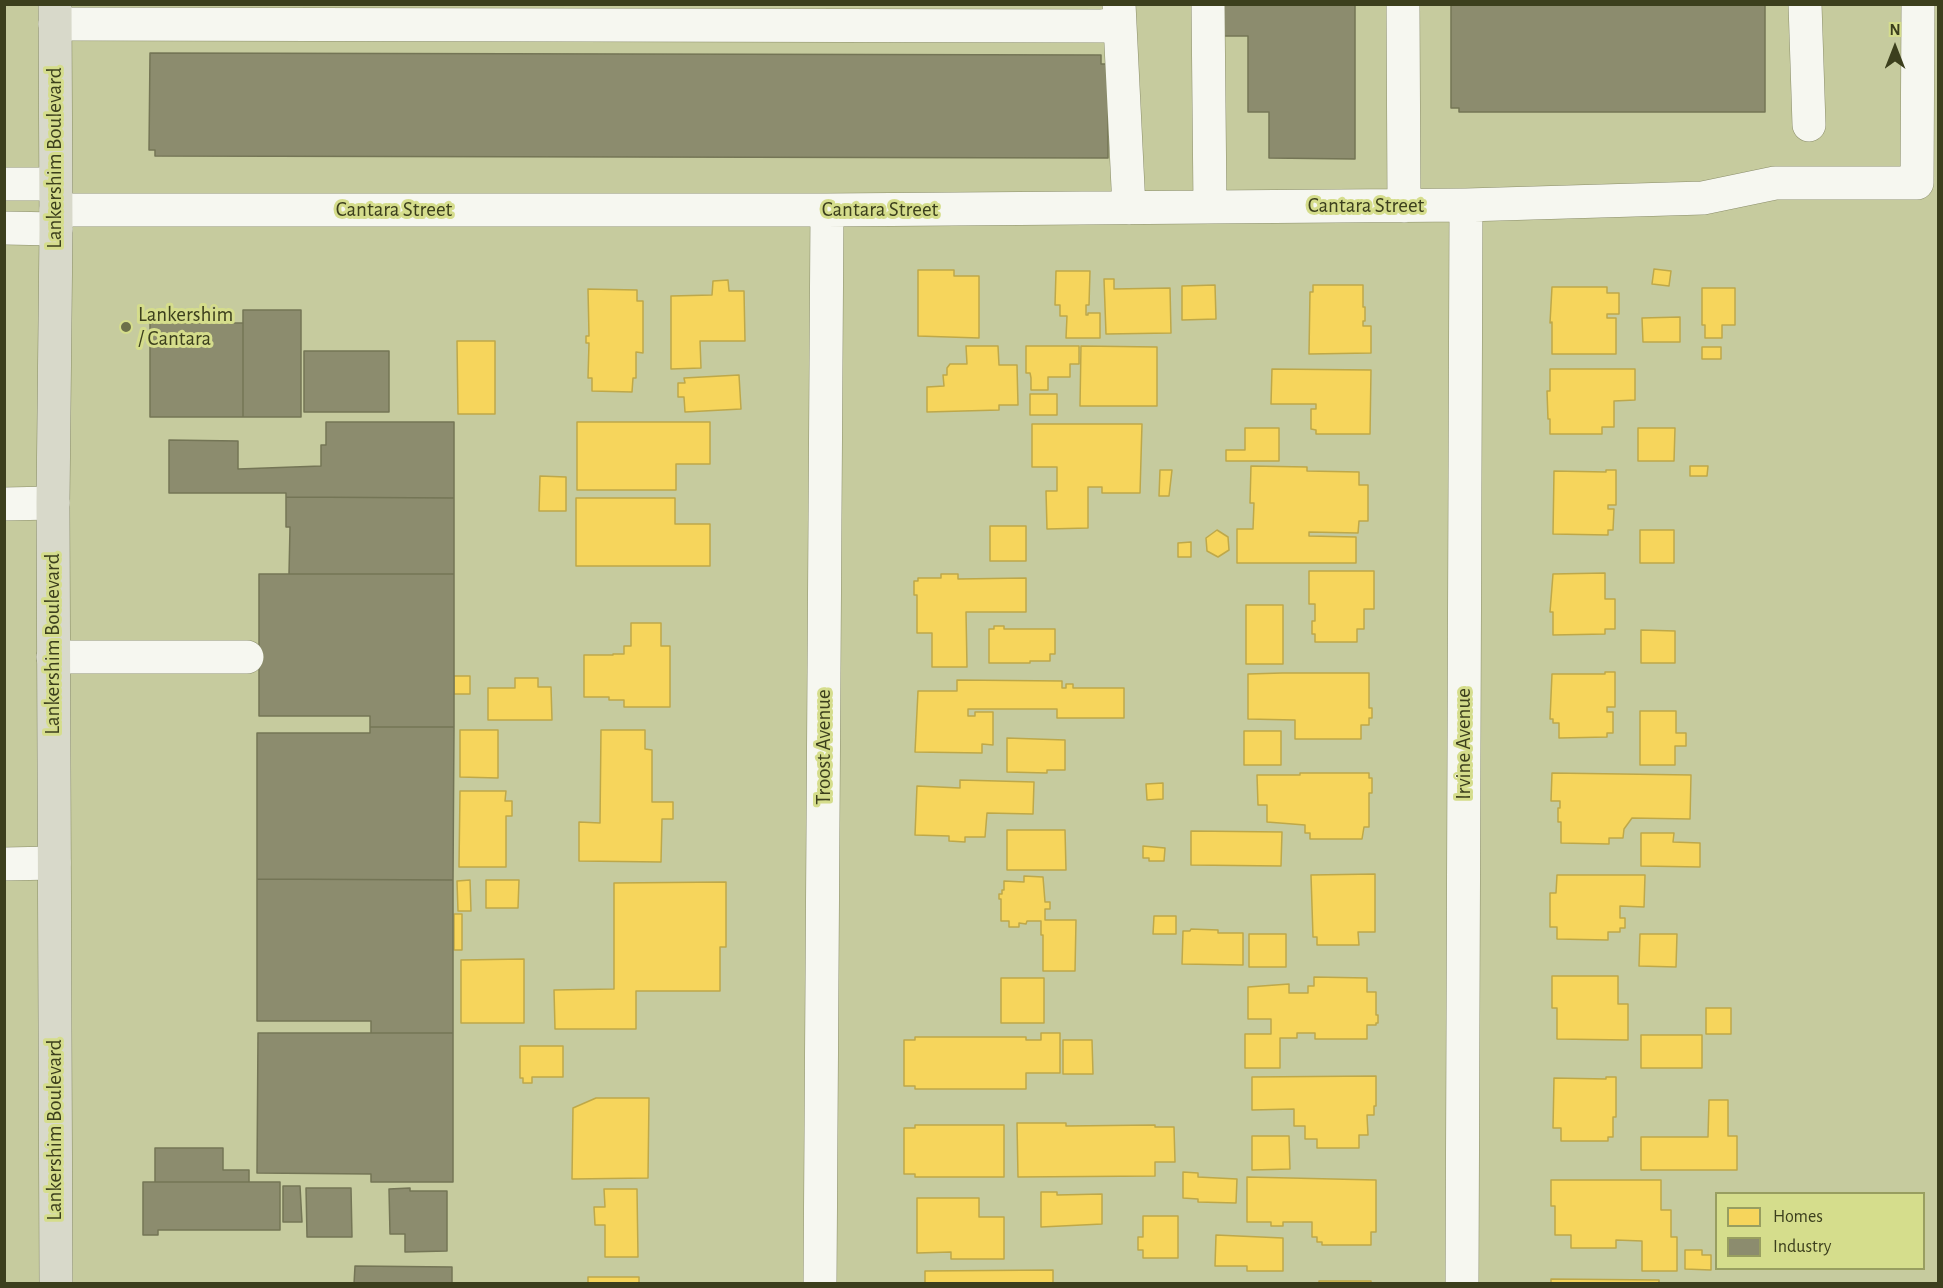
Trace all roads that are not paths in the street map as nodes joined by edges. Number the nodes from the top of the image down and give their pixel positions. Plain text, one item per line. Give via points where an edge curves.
1 (1208, 4) edge
2 (1402, 4) edge
3 (1805, 4) edge
4 (1918, 4) edge
5 (55, 14) edge
6 (1119, 14) edge
7 (1809, 125) dead end
8 (1928, 183) edge
9 (4, 184) edge
10 (1466, 205) junction
11 (1404, 206) junction
12 (55, 207) junction
13 (1210, 207) junction
14 (1129, 208) junction
15 (827, 210) junction
16 (4, 228) edge
17 (52, 503) junction
18 (4, 504) edge
19 (53, 657) junction
20 (247, 657) dead end
21 (54, 863) junction
22 (4, 864) edge
23 (56, 1284) edge
24 (820, 1284) edge
25 (1462, 1284) edge

1 - 13 street
2 - 11 street
3 - 7 street
4 - 8 street
5 - 6 street via 1090,26
5 - 12 main road, Lankershim Boulevard
6 - 14 street
8 - 10 street, Cantara Street via 1775,183 1703,198
9 - 12 street
10 - 11 street, Cantara Street
10 - 25 street, Irvine Avenue
11 - 13 street, Cantara Street
12 - 15 street, Cantara Street
12 - 16 street
12 - 17 main road, Lankershim Boulevard
13 - 14 street, Cantara Street
14 - 15 street, Cantara Street
15 - 24 street, Troost Avenue
17 - 18 street
17 - 19 main road, Lankershim Boulevard
19 - 20 street
19 - 21 main road, Lankershim Boulevard
21 - 22 street
21 - 23 main road, Lankershim Boulevard

